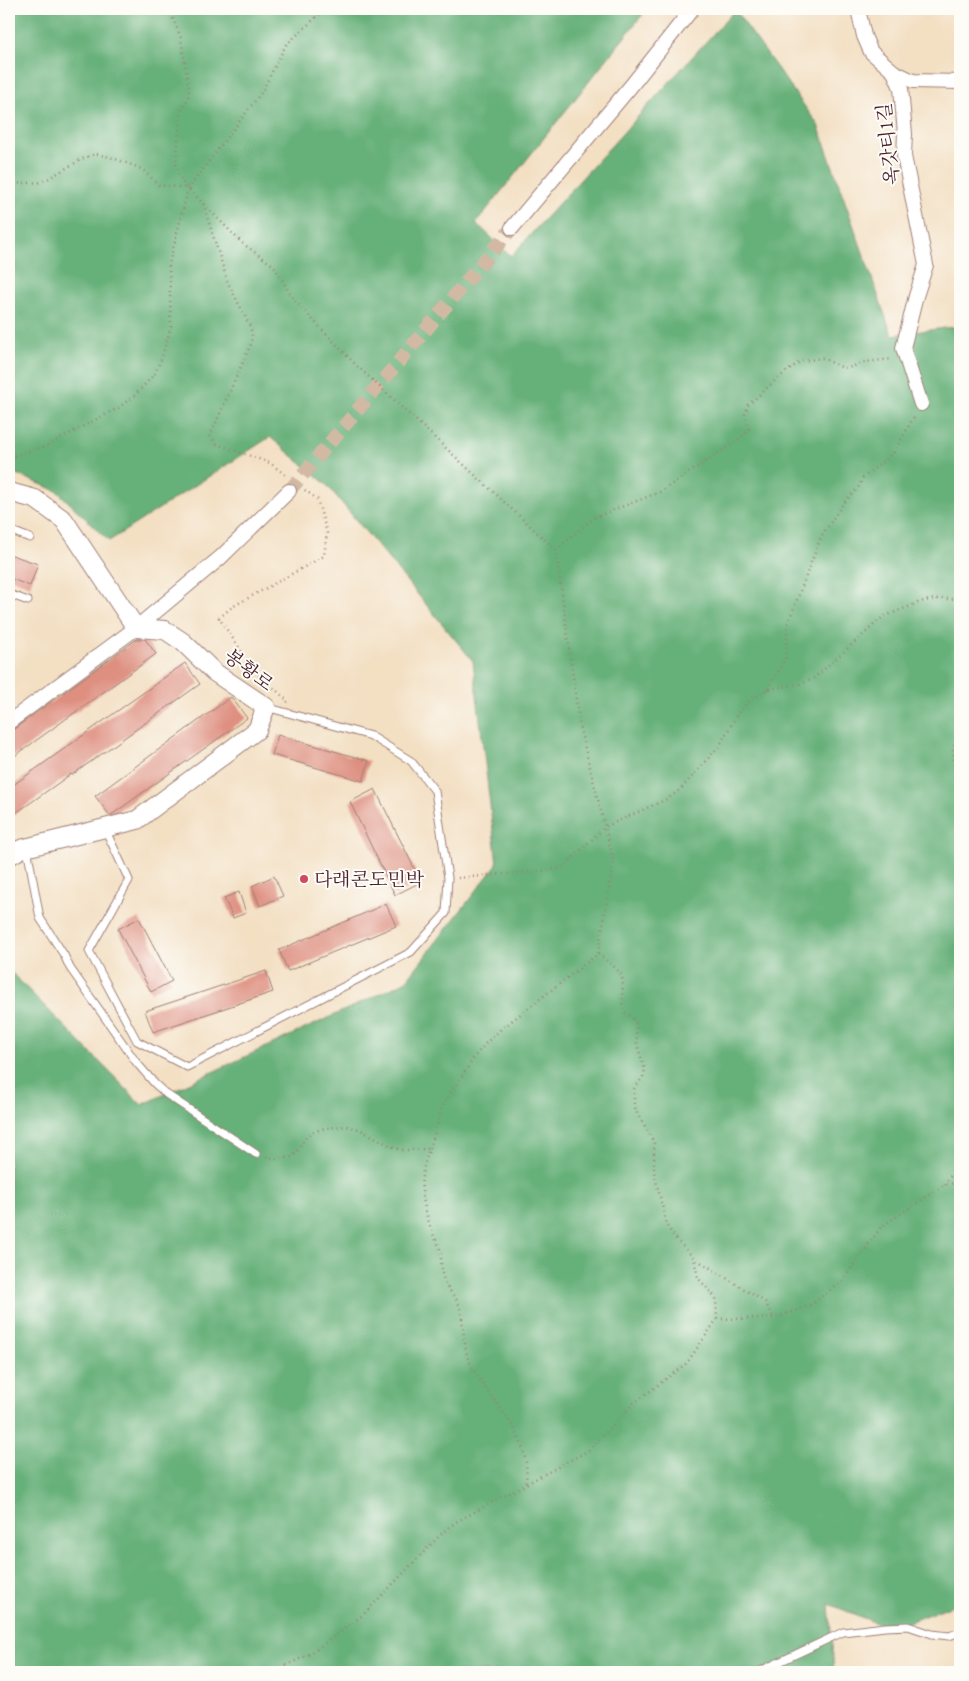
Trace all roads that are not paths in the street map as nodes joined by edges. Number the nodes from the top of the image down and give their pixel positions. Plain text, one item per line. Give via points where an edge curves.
1 (692, 9) edge
2 (858, 9) edge
3 (894, 72) junction
4 (960, 82) edge
5 (512, 228) tunnel mouth
6 (921, 404) road end
7 (295, 486) tunnel mouth
8 (9, 492) edge
9 (9, 530) edge
10 (30, 538) dead end
11 (9, 594) edge
12 (28, 601) dead end
13 (136, 628) junction
14 (266, 707) junction
15 (9, 722) edge
16 (105, 828) junction
17 (27, 848) junction
18 (9, 856) edge
19 (256, 1154) road end
20 (960, 1632) edge
21 (758, 1672) edge

1 - 5 street
2 - 3 street via 870,52
3 - 4 street via 913,81
3 - 6 street, 옥갓티1길 via 901,88 904,156 926,265 903,348
7 - 13 street via 220,558
8 - 13 street via 35,499 64,520
9 - 10 lane
11 - 12 lane
13 - 14 street, 봉황로 via 165,630 183,642 214,672
13 - 15 street
14 - 16 street, 봉황로 via 257,730 137,820
14 - 16 lane via 371,736 411,761 435,791 448,878 446,913 411,952 187,1067 137,1042 89,951 129,880
16 - 17 street, 봉황로
17 - 18 street, 봉황로
17 - 19 lane via 40,918 70,968 136,1062 166,1094
20 - 21 lane via 949,1636 908,1626 843,1632

